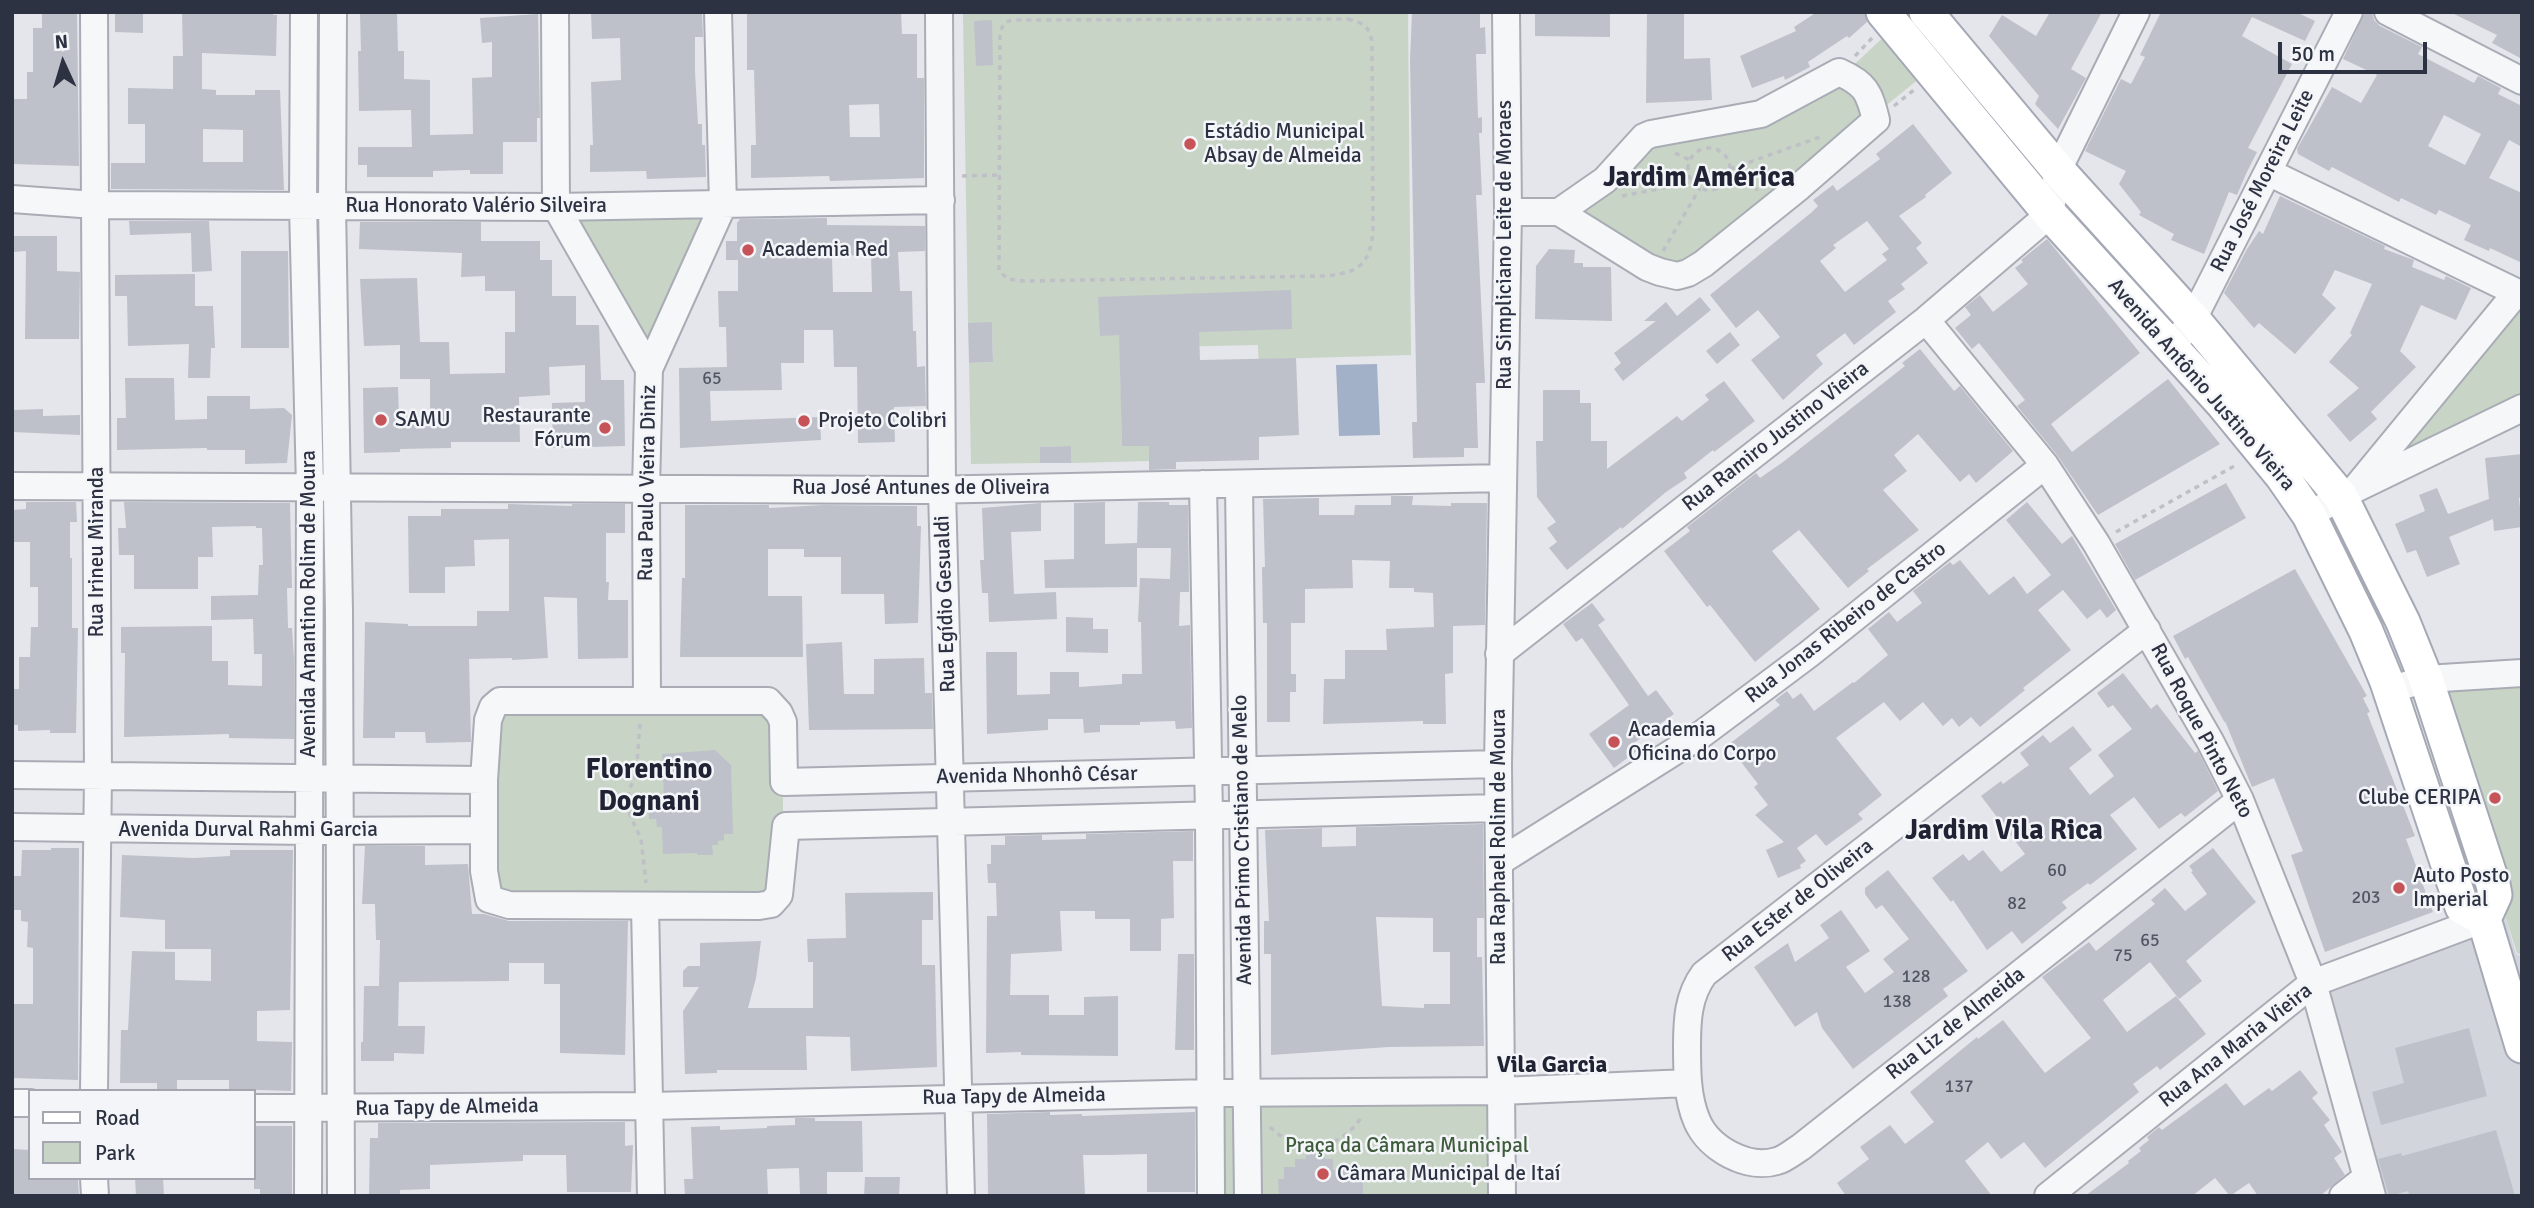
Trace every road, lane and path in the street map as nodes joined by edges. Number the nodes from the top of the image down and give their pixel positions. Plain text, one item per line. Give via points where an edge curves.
1 (93, 12) edge
2 (304, 12) edge
3 (333, 12) edge
4 (555, 12) edge
5 (718, 12) edge
6 (939, 12) edge
7 (1506, 12) edge
8 (1926, 12) edge
9 (2136, 12) edge
10 (2349, 12) edge
11 (2388, 12) edge
12 (1893, 24) edge
13 (1839, 72) junction
14 (1934, 74) junction
15 (2522, 81) edge
16 (1876, 120) junction
17 (1832, 133) dead end
18 (1730, 169) junction
19 (2058, 170) junction
20 (2268, 172) junction
21 (998, 175) junction
22 (1728, 177) junction
23 (1693, 182) junction
24 (941, 188) junction
25 (1700, 188) junction
26 (1616, 197) dead end
27 (12, 199) edge
28 (1752, 200) dead end
29 (95, 205) junction
30 (723, 205) junction
31 (303, 206) junction
32 (332, 206) junction
33 (556, 207) junction
34 (1508, 212) junction
35 (1559, 212) junction
36 (2050, 214) junction
37 (1670, 256) dead end
38 (2519, 293) edge
39 (2193, 318) junction
40 (1926, 320) junction
41 (2172, 347) junction
42 (649, 369) junction
43 (2522, 408) edge
44 (2261, 451) junction
45 (2045, 466) junction
46 (1503, 478) junction
47 (1203, 484) junction
48 (1239, 484) junction
49 (12, 486) edge
50 (97, 486) junction
51 (310, 487) junction
52 (338, 487) junction
53 (646, 488) junction
54 (942, 490) junction
55 (2348, 493) junction
56 (2309, 515) junction
57 (2096, 543) junction
58 (339, 612) junction
59 (310, 613) junction
60 (2147, 630) junction
61 (1499, 654) junction
62 (2522, 673) edge
63 (2426, 679) junction
64 (2389, 690) junction
65 (644, 701) junction
66 (1497, 764) junction
67 (1242, 771) junction
68 (1208, 772) junction
69 (12, 775) edge
70 (98, 776) junction
71 (950, 778) junction
72 (309, 779) junction
73 (340, 779) junction
74 (484, 780) junction
75 (784, 782) junction
76 (2240, 800) junction
77 (1498, 808) junction
78 (1244, 815) junction
79 (1209, 816) junction
80 (952, 822) junction
81 (786, 826) junction
82 (12, 827) edge
83 (97, 829) junction
84 (483, 830) junction
85 (309, 831) junction
86 (340, 831) junction
87 (1499, 862) junction
88 (645, 906) junction
89 (2484, 919) junction
90 (309, 971) junction
91 (340, 971) junction
92 (2313, 983) junction
93 (2522, 1046) edge
94 (1688, 1083) junction
95 (94, 1089) edge
96 (1500, 1091) junction
97 (1211, 1093) junction
98 (1252, 1093) junction
99 (1368, 1093) junction
100 (960, 1098) junction
101 (649, 1106) junction
102 (256, 1108) edge
103 (307, 1109) junction
104 (340, 1109) junction
105 (2369, 1187) edge
106 (308, 1196) edge
107 (341, 1196) edge
108 (651, 1196) edge
109 (961, 1196) edge
110 (1211, 1196) edge
111 (1248, 1196) edge
112 (1502, 1196) edge
113 (2048, 1196) edge
114 (2343, 1196) edge

1 - 29 street, Rua Irineu Miranda
2 - 31 street, Avenida Amantino Rolim de Moura
3 - 32 street, Avenida Amantino Rolim de Moura
4 - 33 street
5 - 30 street
6 - 24 street, Rua Egídio Gesualdi
7 - 34 street, Rua Simpliciano Leite de Moraes
8 - 12 street
8 - 19 main road, Avenida Antônio Justino Vieira
9 - 19 street
10 - 20 street, Rua José Moreira Leite
11 - 15 street
12 - 13 path
12 - 14 main road, Avenida Antônio Justino Vieira
13 - 16 street via 1864,87
13 - 35 street via 1761,114 1644,137 1605,180
14 - 16 path
14 - 36 main road, Avenida Antônio Justino Vieira
16 - 35 street via 1800,187 1688,273 1677,276 1647,267
17 - 18 path
18 - 22 path
18 - 23 path via 1717,150 1701,150 1688,167
19 - 36 street
19 - 39 main road, Avenida Antônio Justino Vieira
20 - 38 street
20 - 39 street, Rua José Moreira Leite
21 - 21 path via 1000,35 1006,22 1348,19 1369,29 1373,233 1369,255 1353,271 1327,276 1008,279 998,264
21 - 24 path
22 - 25 path via 1715,189
22 - 28 path via 1762,192
23 - 25 path
23 - 26 path
24 - 30 street, Rua Honorato Valério Silveira
24 - 54 street, Rua Egídio Gesualdi
25 - 37 path via 1660,251
27 - 29 street, Rua Honorato Valério Silveira
29 - 31 street, Rua Honorato Valério Silveira
29 - 50 street, Rua Irineu Miranda
30 - 33 street, Rua Honorato Valério Silveira
30 - 42 street
31 - 32 street, Rua Honorato Valério Silveira
31 - 51 street, Avenida Amantino Rolim de Moura
32 - 33 street, Rua Honorato Valério Silveira
32 - 52 street, Avenida Amantino Rolim de Moura
33 - 42 street, Rua Paulo Vieira Diniz
34 - 35 street
34 - 46 street, Rua Simpliciano Leite de Moraes
36 - 40 street, Rua Ramiro Justino Vieira
36 - 41 main road, Avenida Antônio Justino Vieira
38 - 55 street
39 - 41 street, Rua José Moreira Leite
39 - 55 main road, Avenida Antônio Justino Vieira
40 - 45 street, Rua Roque Pinto Neto
40 - 61 street, Rua Ramiro Justino Vieira
41 - 44 main road, Avenida Antônio Justino Vieira
42 - 53 street, Rua Paulo Vieira Diniz
43 - 55 street
44 - 56 main road, Avenida Antônio Justino Vieira
44 - 57 path
45 - 57 street, Rua Roque Pinto Neto
45 - 87 street, Rua Jonas Ribeiro de Castro via 1702,734
46 - 48 street, Rua José Antunes de Oliveira
46 - 61 street, Rua Raphael Rolim de Moura
47 - 48 street, Rua José Antunes de Oliveira
47 - 54 street, Rua José Antunes de Oliveira
47 - 68 street, Avenida Primo Cristiano de Melo
48 - 67 street, Avenida Primo Cristiano de Melo
49 - 50 street, Rua José Antunes de Oliveira
50 - 51 street, Rua José Antunes de Oliveira
50 - 70 street, Rua Irineu Miranda
51 - 52 street, Rua José Antunes de Oliveira
51 - 59 street, Avenida Amantino Rolim de Moura
52 - 53 street, Rua José Antunes de Oliveira
52 - 58 street, Avenida Amantino Rolim de Moura
53 - 54 street, Rua José Antunes de Oliveira
53 - 65 street, Rua Paulo Vieira Diniz
54 - 71 street, Rua Egídio Gesualdi
55 - 56 street
55 - 63 main road, Avenida Antônio Justino Vieira
56 - 64 main road, Avenida Antônio Justino Vieira via 2366,631
57 - 60 street, Rua Roque Pinto Neto
58 - 59 street
58 - 73 street, Avenida Amantino Rolim de Moura
59 - 72 street, Avenida Amantino Rolim de Moura
60 - 76 street, Rua Roque Pinto Neto
60 - 94 street, Rua Ester de Oliveira via 1704,974 1690,1000
61 - 66 street, Rua Raphael Rolim de Moura
62 - 63 street
63 - 64 street
63 - 89 main road, Avenida Antônio Justino Vieira via 2493,884 2495,895
64 - 89 main road, Avenida Antônio Justino Vieira via 2462,906
65 - 74 street via 500,701 488,720
65 - 75 street via 768,701 783,722
65 - 88 path via 636,775 628,802 641,839
66 - 67 street, Avenida Nhonhô César
66 - 77 street, Rua Raphael Rolim de Moura
67 - 68 street, Avenida Nhonhô César
67 - 78 street, Avenida Primo Cristiano de Melo
68 - 71 street, Avenida Nhonhô César
68 - 79 street, Avenida Primo Cristiano de Melo
69 - 70 street
70 - 72 street
70 - 83 street, Rua Irineu Miranda
71 - 75 street, Avenida Nhonhô César
71 - 80 street, Rua Egídio Gesualdi
72 - 73 street
72 - 85 street, Avenida Amantino Rolim de Moura
73 - 74 street
73 - 86 street, Avenida Amantino Rolim de Moura
74 - 84 street
75 - 81 street
76 - 92 street, Rua Roque Pinto Neto
76 - 94 street, Rua Liz de Almeida via 1778,1161 1754,1164 1708,1138 1697,1121
77 - 78 street, Avenida Nhonhô César
77 - 87 street, Rua Raphael Rolim de Moura
78 - 79 street, Avenida Nhonhô César
78 - 98 street, Avenida Primo Cristiano de Melo
79 - 80 street, Avenida Nhonhô César
79 - 97 street, Avenida Primo Cristiano de Melo
80 - 81 street, Avenida Nhonhô César
80 - 100 street, Rua Egídio Gesualdi
81 - 88 street via 779,895 771,904
82 - 83 street, Avenida Durval Rahmi Garcia
83 - 85 street, Avenida Durval Rahmi Garcia
83 - 95 street, Rua Irineu Miranda
84 - 86 street, Avenida Durval Rahmi Garcia
84 - 88 street via 485,886 489,899 499,904
85 - 86 street, Avenida Durval Rahmi Garcia
85 - 90 street, Avenida Amantino Rolim de Moura
86 - 91 street, Avenida Amantino Rolim de Moura
87 - 96 street, Rua Raphael Rolim de Moura
88 - 101 street
89 - 92 street, Rua Ana Maria Vieira
89 - 93 main road
90 - 91 street
90 - 103 street, Avenida Amantino Rolim de Moura
91 - 104 street, Avenida Amantino Rolim de Moura
92 - 105 street, Rua Roque Pinto Neto
92 - 113 street, Rua Ana Maria Vieira
94 - 96 street, Rua Tapy de Almeida
96 - 99 street, Rua Tapy de Almeida
96 - 112 street, Rua Raphael Rolim de Moura
97 - 98 street, Rua Tapy de Almeida
97 - 100 street, Rua Tapy de Almeida
97 - 110 street, Avenida Primo Cristiano de Melo
98 - 99 street, Rua Tapy de Almeida
98 - 99 path via 1267,1124 1286,1140 1310,1146 1326,1145 1354,1128 1364,1113
98 - 111 street, Avenida Primo Cristiano de Melo
100 - 101 street, Rua Tapy de Almeida
100 - 109 street, Rua Egídio Gesualdi
101 - 104 street, Rua Tapy de Almeida
101 - 108 street
102 - 103 street, Rua Tapy de Almeida
103 - 104 street, Rua Tapy de Almeida
103 - 106 street, Avenida Amantino Rolim de Moura
104 - 107 street, Avenida Amantino Rolim de Moura
105 - 114 street

